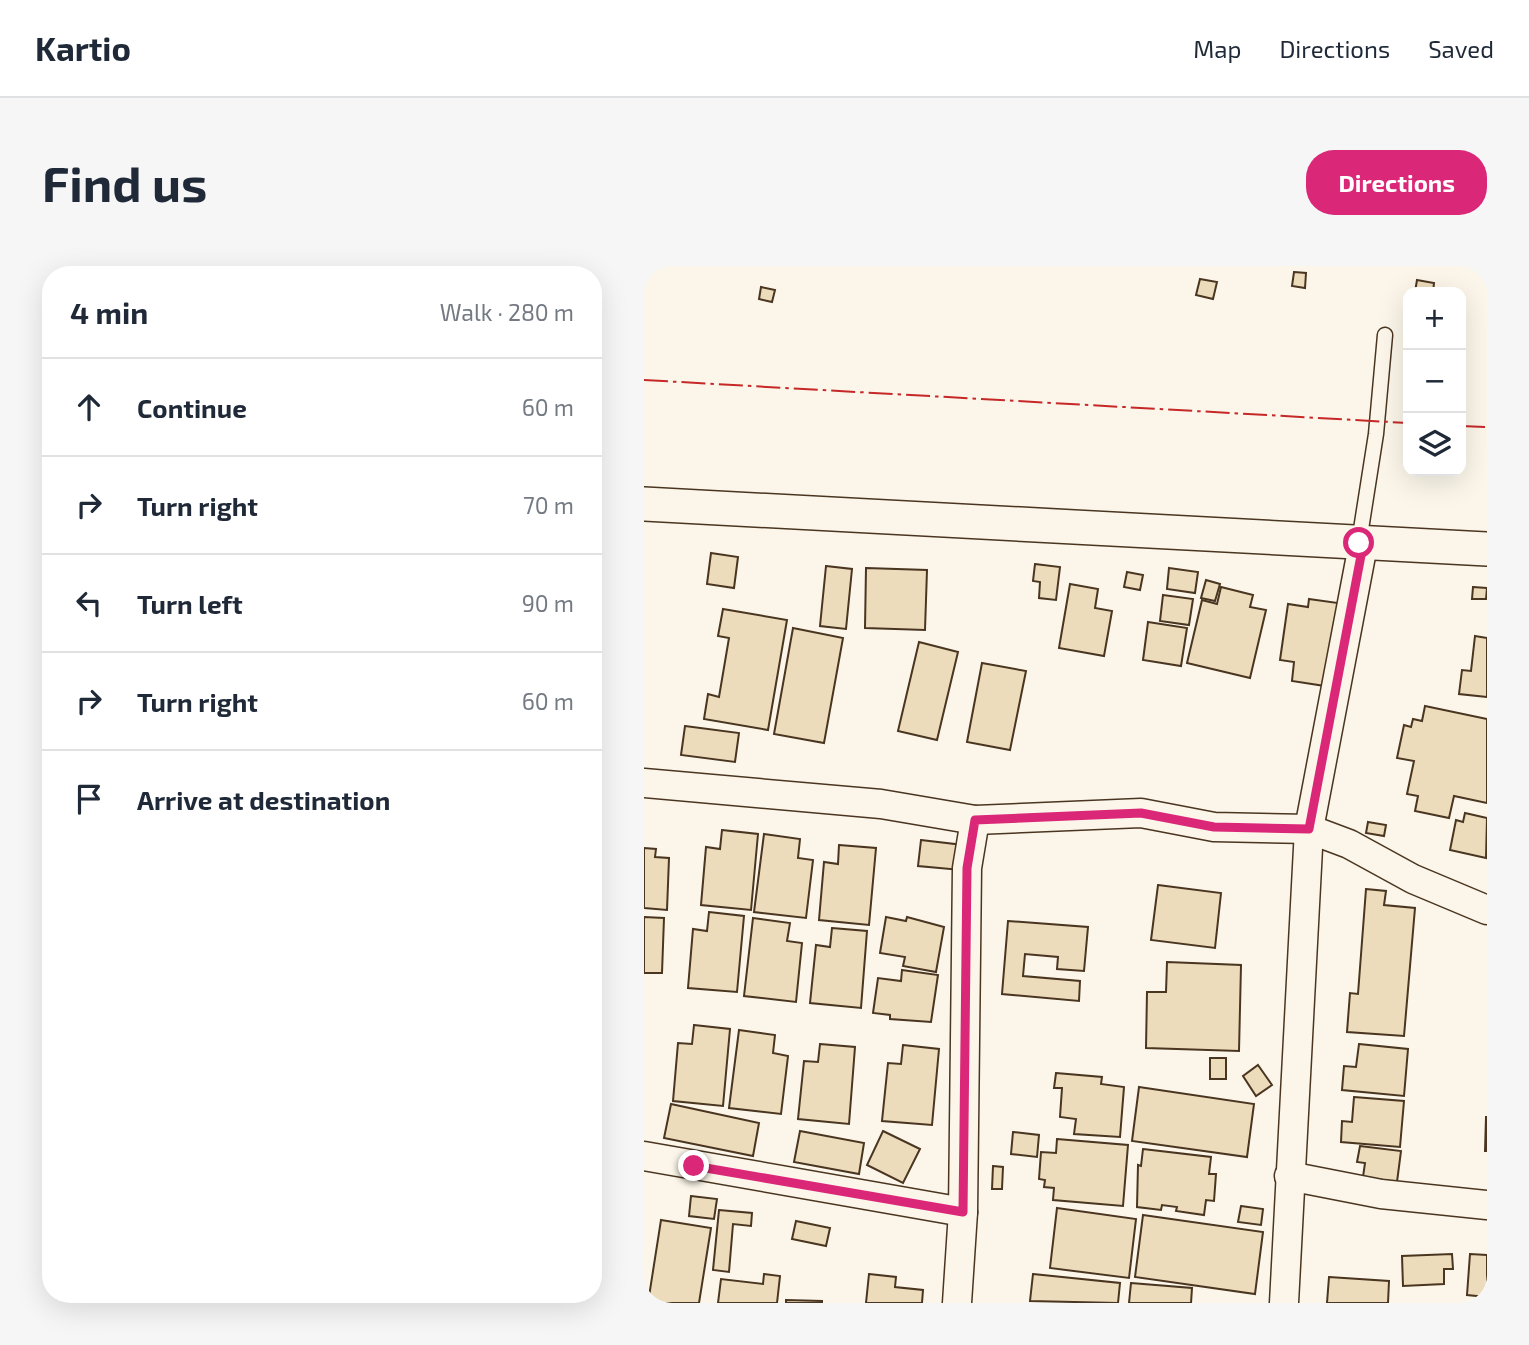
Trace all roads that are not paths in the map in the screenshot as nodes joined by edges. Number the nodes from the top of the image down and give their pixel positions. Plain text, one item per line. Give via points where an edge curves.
1 (1385, 335) dead end
2 (644, 505) edge
3 (1359, 543) junction
4 (1487, 549) edge
5 (644, 783) edge
6 (975, 820) junction
7 (1309, 829) junction
8 (1487, 910) edge
9 (644, 1156) edge
10 (1289, 1176) junction
11 (1487, 1205) edge
12 (963, 1212) junction
13 (957, 1303) edge
14 (1284, 1303) edge

1 - 3 lane
2 - 3 street
3 - 4 street
3 - 7 street via 1363,545
5 - 6 street via 881,804
6 - 7 street via 1141,813 1214,827
6 - 12 street via 967,868
7 - 8 street
7 - 10 street
9 - 12 street
10 - 11 street via 1381,1194
10 - 14 street
12 - 13 street

